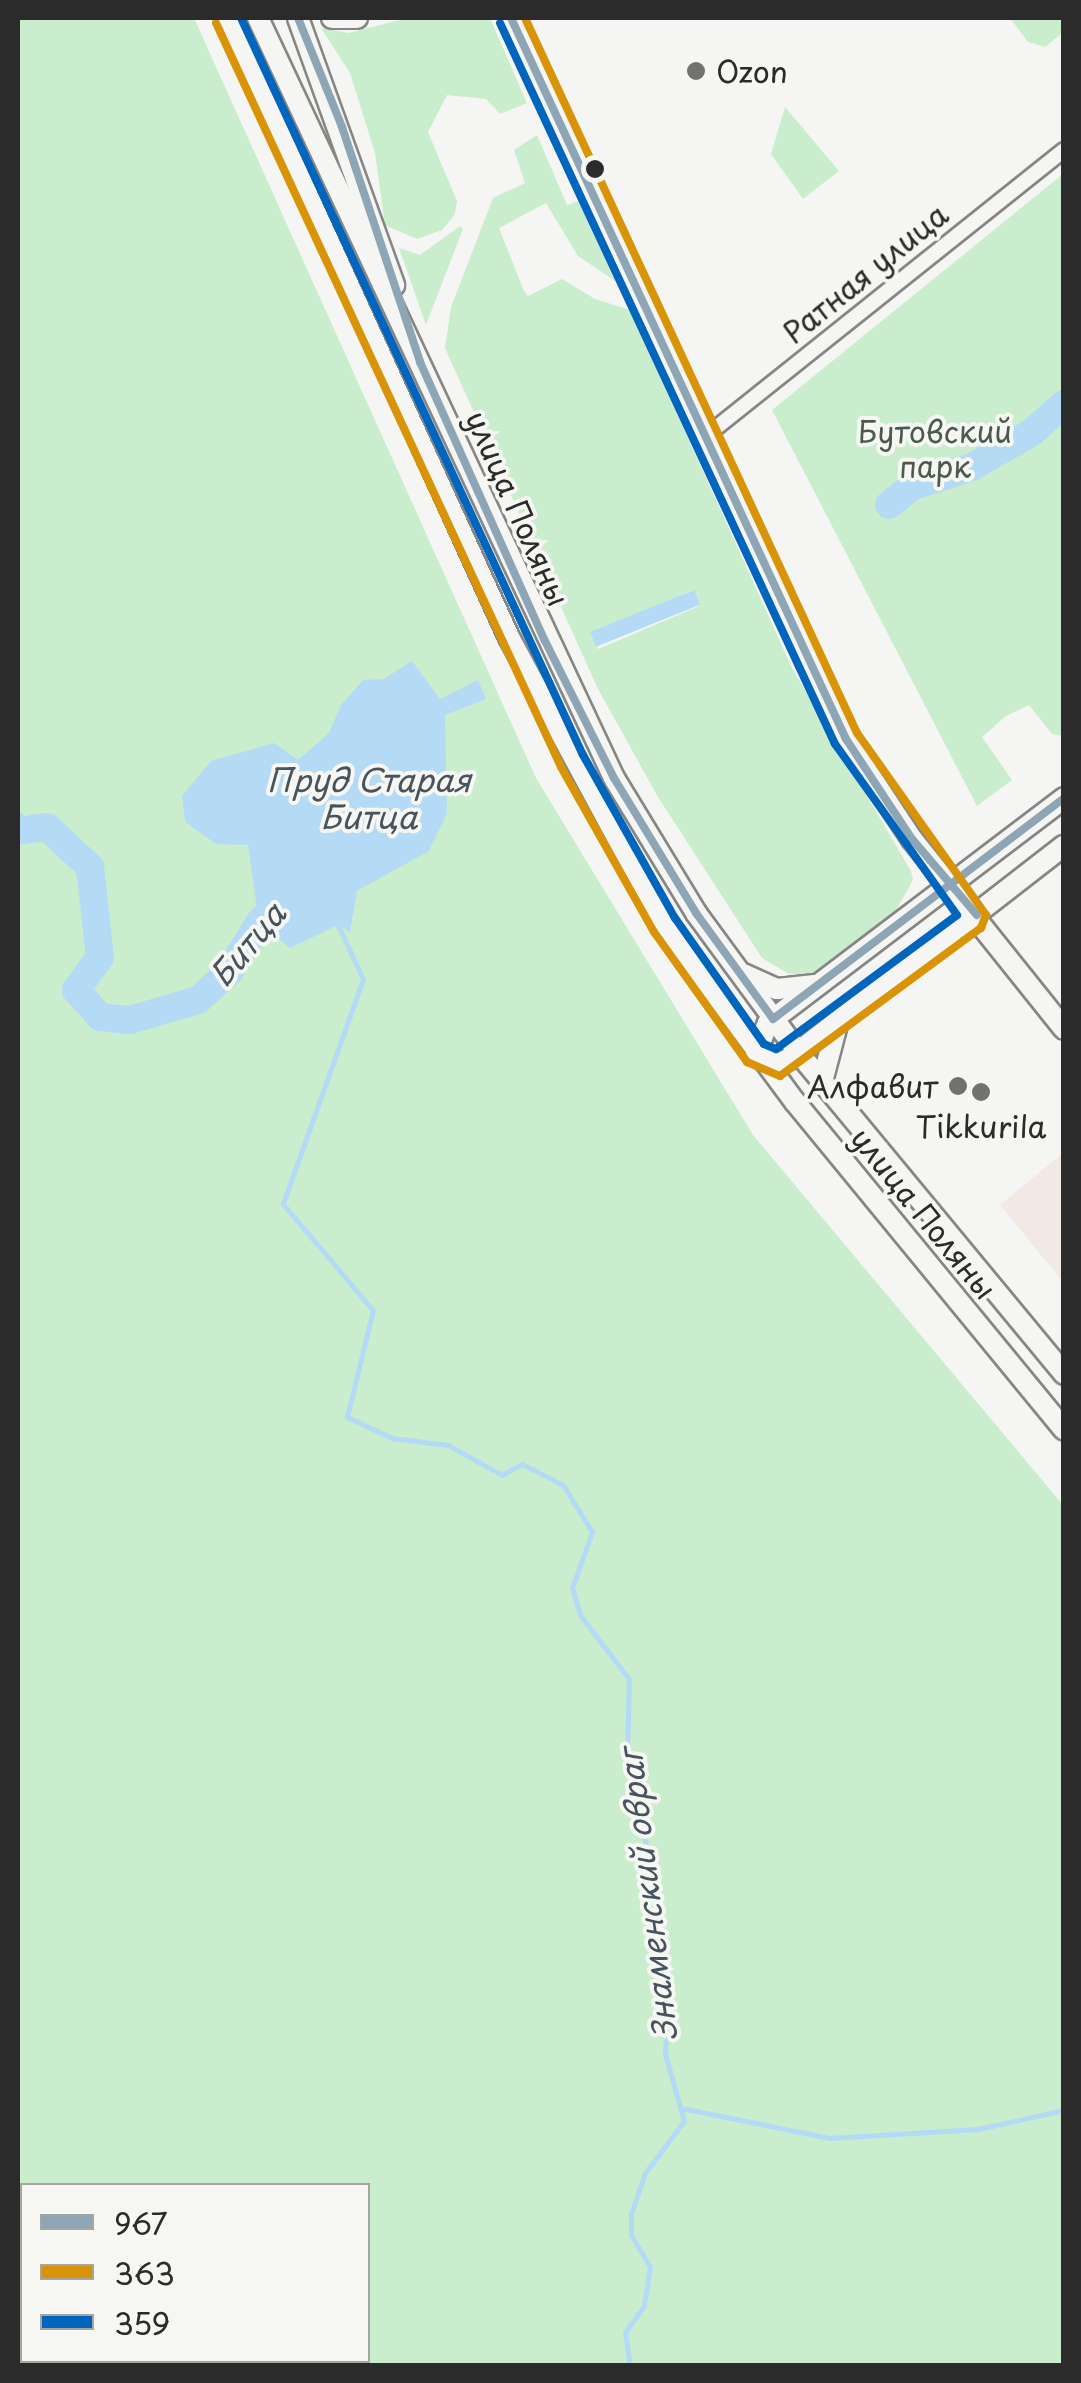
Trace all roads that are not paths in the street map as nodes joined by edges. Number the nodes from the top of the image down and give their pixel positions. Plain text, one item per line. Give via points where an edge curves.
1 (227, 18) edge
2 (258, 18) edge
3 (298, 18) edge
4 (332, 18) edge
5 (357, 18) edge
6 (511, 18) edge
7 (1064, 150) edge
8 (420, 362) junction
9 (702, 438) junction
10 (1064, 798) edge
11 (1064, 846) edge
12 (949, 888) junction
13 (974, 918) junction
14 (738, 971) junction
15 (822, 983) junction
16 (773, 1018) junction
17 (840, 1018) junction
18 (1064, 1029) edge
19 (798, 1052) junction
20 (756, 1054) junction
21 (822, 1082) junction
22 (1064, 1374) edge
23 (1064, 1430) edge

1 - 20 main road, улица Поляны via 518,655 664,925
2 - 8 main road, улица Поляны
3 - 8 main road via 342,127
4 - 5 main road
6 - 9 main road
7 - 9 street, Ратная улица
8 - 14 main road, улица Поляны via 614,778
9 - 12 main road via 846,739
10 - 12 main road
11 - 13 main road
12 - 13 main road
12 - 15 main road
13 - 17 main road
13 - 18 main road
14 - 15 main road via 776,989
14 - 16 main road, улица Поляны
15 - 16 main road
16 - 19 main road, улица Поляны
16 - 20 main road via 757,1037
17 - 19 main road
17 - 21 main road
19 - 20 main road via 777,1064
19 - 21 main road, улица Поляны
20 - 23 main road, улица Поляны
21 - 22 main road, улица Поляны

